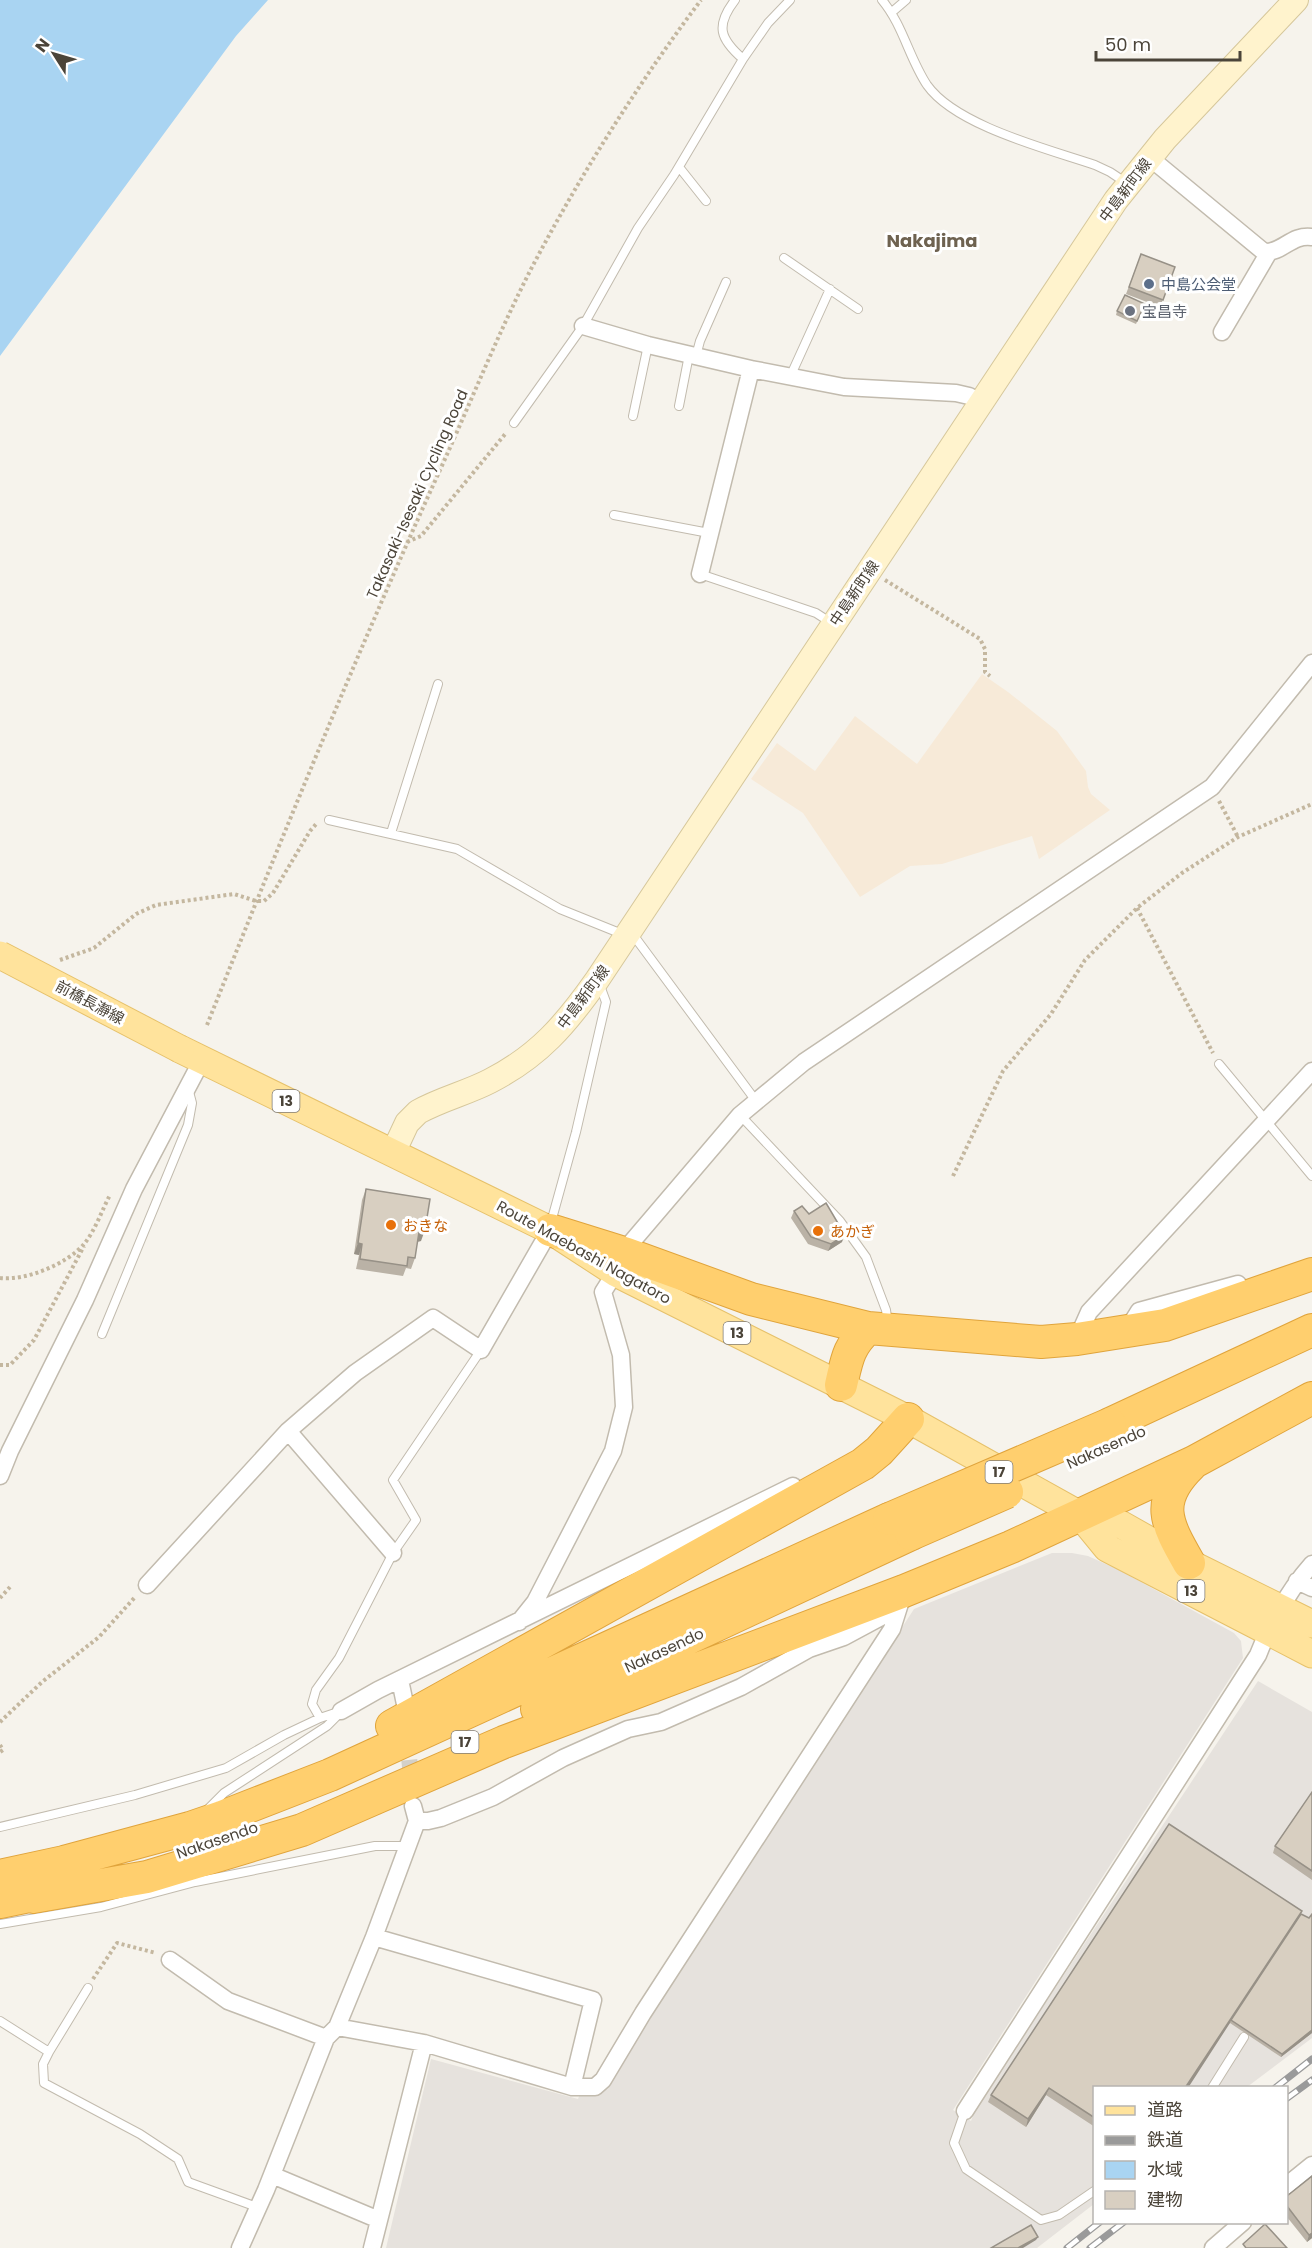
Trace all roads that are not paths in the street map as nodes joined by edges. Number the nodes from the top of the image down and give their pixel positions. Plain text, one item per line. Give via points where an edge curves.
1 (735, 0) edge
2 (790, 0) edge
3 (882, 0) edge
4 (906, 0) edge
5 (1296, 0) edge
6 (892, 12) junction
7 (743, 60) junction
8 (1149, 157) junction
9 (679, 167) junction
10 (1128, 184) junction
11 (706, 201) dead end
12 (1312, 237) edge
13 (1269, 252) junction
14 (784, 258) dead end
15 (726, 282) dead end
16 (830, 290) junction
17 (858, 309) dead end
18 (583, 326) junction
19 (1222, 332) dead end
20 (648, 345) junction
21 (693, 356) junction
22 (751, 369) junction
23 (789, 377) junction
24 (981, 403) junction
25 (679, 406) dead end
26 (633, 416) dead end
27 (514, 423) road end
28 (614, 515) dead end
29 (709, 533) junction
30 (700, 574) joint
31 (834, 624) junction
32 (1312, 663) edge
33 (438, 684) dead end
34 (329, 820) road end
35 (391, 833) junction
36 (626, 936) junction
37 (0, 955) edge
38 (597, 980) junction
39 (191, 1054) junction
40 (1219, 1064) road end
41 (1312, 1071) edge
42 (188, 1088) junction
43 (756, 1101) junction
44 (740, 1115) junction
45 (1265, 1120) junction
46 (393, 1153) junction
47 (1312, 1176) edge
48 (550, 1230) junction
49 (1312, 1258) edge
50 (621, 1264) junction
51 (1312, 1274) edge
52 (878, 1329) junction
53 (1312, 1330) edge
54 (1126, 1332) junction
55 (102, 1334) dead end
56 (1077, 1339) junction
57 (481, 1350) junction
58 (1312, 1354) edge
59 (841, 1385) junction
60 (1312, 1398) edge
61 (908, 1419) junction
62 (288, 1431) junction
63 (1116, 1432) junction
64 (1194, 1462) junction
65 (832, 1467) dead end
66 (0, 1476) edge
67 (1080, 1515) junction
68 (900, 1527) junction
69 (393, 1553) junction
70 (1189, 1563) junction
71 (1312, 1564) edge
72 (147, 1585) road end
73 (1305, 1585) edge
74 (901, 1599) junction
75 (1282, 1608) junction
76 (519, 1622) junction
77 (1312, 1624) edge
78 (1268, 1631) junction
79 (1312, 1654) edge
80 (400, 1680) junction
81 (405, 1704) dead end
82 (341, 1711) junction
83 (320, 1718) junction
84 (222, 1817) junction
85 (0, 1827) edge
86 (190, 1828) junction
87 (408, 1845) junction
88 (0, 1876) edge
89 (33, 1897) junction
90 (0, 1902) edge
91 (0, 1924) edge
92 (374, 1937) junction
93 (170, 1960) road end
94 (88, 1988) road end
95 (0, 2021) edge
96 (331, 2033) junction
97 (1244, 2037) dead end
98 (424, 2043) junction
99 (49, 2052) junction
100 (1213, 2086) edge
101 (572, 2087) junction
102 (965, 2111) joint
103 (1312, 2165) edge
104 (272, 2175) junction
105 (1288, 2185) edge
106 (1093, 2193) edge
107 (257, 2207) junction
108 (379, 2220) junction
109 (1242, 2224) edge
110 (240, 2248) edge
111 (372, 2248) edge
112 (1213, 2248) edge

1 - 7 lane via 724,19 723,32 728,46
2 - 7 lane via 768,23
3 - 6 lane
4 - 6 lane
5 - 8 main road, 中島新町線
6 - 10 lane via 927,85 941,99 994,130 1095,165
7 - 9 lane
8 - 10 main road, 中島新町線
8 - 13 street via 1263,252
9 - 11 lane
9 - 18 lane via 638,228
10 - 24 main road, 中島新町線
12 - 13 street via 1300,236
13 - 19 street
14 - 16 lane
15 - 21 lane
16 - 17 lane
16 - 23 lane
18 - 20 street
18 - 27 lane
20 - 21 street
20 - 26 lane
21 - 22 street
21 - 25 lane
22 - 23 street
22 - 29 street
23 - 24 street via 844,387 956,393
24 - 31 main road, 中島新町線
28 - 29 lane
29 - 30 street
30 - 31 lane via 816,613
31 - 36 main road, 中島新町線
32 - 43 street via 1212,786 804,1062
33 - 35 lane
34 - 35 lane
35 - 36 lane via 457,849 561,909
36 - 38 main road, 中島新町線
36 - 43 lane via 637,940
37 - 39 main road, 前橋長瀞線 / 13, bridge
38 - 46 main road, 中島新町線 via 569,1019 532,1055 488,1082 418,1112 407,1123
38 - 48 lane via 606,1002
39 - 42 street
39 - 46 main road, Route Maebashi Nagatoro / 13
40 - 45 lane
41 - 45 street
42 - 55 lane via 192,1103 188,1125
42 - 66 street via 134,1189
43 - 44 street
44 - 50 street via 630,1244
44 - 52 lane via 840,1221 866,1257 886,1310
45 - 47 lane
45 - 56 street via 1089,1312
46 - 48 main road, Route Maebashi Nagatoro / 13
48 - 50 highway
48 - 57 street
49 - 54 street via 1282,1272 1139,1311
50 - 52 highway
50 - 59 main road, Route Maebashi Nagatoro / 13
50 - 76 street via 603,1292 621,1355 624,1407 613,1451 535,1602
51 - 54 highway via 1165,1325
52 - 56 highway via 1041,1342
52 - 59 highway via 857,1338 848,1352
53 - 63 highway, Nakasendo / 17
54 - 56 highway
57 - 62 street via 433,1318 355,1374
57 - 69 lane via 393,1480 416,1520
58 - 63 highway, Nakasendo / 17
59 - 61 main road, Route Maebashi Nagatoro / 13
60 - 64 highway, 17
61 - 67 main road, Route Maebashi Nagatoro / 13
61 - 84 highway, 17 via 863,1464
62 - 69 street
62 - 72 street
63 - 68 highway, Nakasendo / 17, bridge
64 - 67 highway, 17
64 - 70 highway via 1179,1477 1167,1501 1171,1531
65 - 76 street
67 - 70 main road, Route Maebashi Nagatoro / 13 via 1122,1525
67 - 74 highway, 17
67 - 78 main road, Route Maebashi Nagatoro / 13 via 1107,1548
68 - 84 highway, Nakasendo / 17 via 330,1775
68 - 89 highway, Nakasendo / 17 via 496,1729 379,1780 219,1841
69 - 83 lane via 339,1658 313,1696 312,1704
70 - 75 main road, Route Maebashi Nagatoro / 13
71 - 73 street
73 - 75 street via 1288,1593
74 - 87 street via 844,1637 809,1649 741,1687 661,1722 628,1729 441,1818 428,1821 415,1814
74 - 89 highway, 17 via 504,1742 302,1830 147,1877
74 - 101 street via 892,1629 603,2080 595,2086
75 - 77 main road, Route Maebashi Nagatoro / 13
75 - 78 street
76 - 80 street
78 - 79 main road, Route Maebashi Nagatoro / 13
78 - 102 street via 1258,1655
80 - 81 street
80 - 82 street
82 - 83 lane
82 - 86 lane via 327,1726 224,1793
83 - 85 lane via 226,1768 135,1795
84 - 86 highway, Nakasendo / 17
86 - 88 highway, Nakasendo / 17
87 - 91 lane via 375,1846 195,1882 101,1907
87 - 92 street
89 - 90 highway, Nakasendo / 17
92 - 96 street
92 - 101 street via 592,2000
93 - 96 street via 228,2001
94 - 99 lane
95 - 99 lane
96 - 98 street
96 - 104 street
97 - 100 lane
98 - 101 street
98 - 108 street
99 - 107 lane via 43,2064 44,2083 178,2159 188,2182
102 - 106 lane via 954,2143 966,2169 1041,2220 1059,2215
103 - 105 street
104 - 107 street
104 - 108 street
107 - 110 street
108 - 111 street
109 - 112 street

